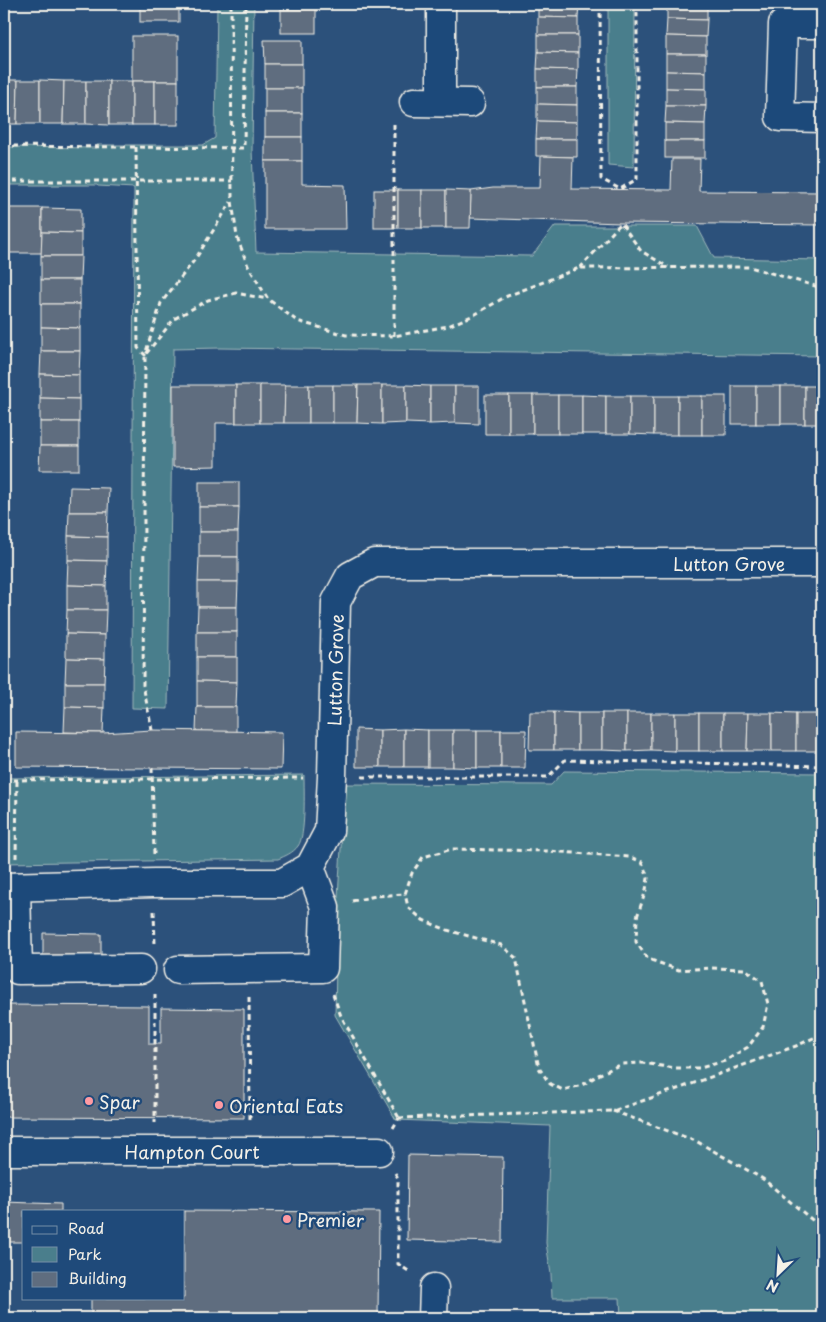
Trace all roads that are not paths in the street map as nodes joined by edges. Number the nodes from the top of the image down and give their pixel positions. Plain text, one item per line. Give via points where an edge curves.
1 (441, 4) edge
2 (783, 14) edge
3 (822, 24) edge
4 (414, 102) road end
5 (441, 102) junction
6 (470, 102) dead end
7 (822, 118) edge
8 (822, 563) edge
9 (310, 867) junction
10 (10, 887) edge
11 (141, 969) dead end
12 (178, 970) dead end
13 (379, 1150) road end
14 (4, 1151) edge
15 (434, 1288) road end
16 (433, 1318) edge

1 - 5 street
2 - 3 street
2 - 7 street via 780,117
4 - 5 street
5 - 6 street
8 - 9 street, Lutton Grove via 374,563 350,576 336,602 329,831
9 - 10 street via 282,884
9 - 12 street via 325,907 323,968
10 - 11 street via 18,970
13 - 14 street, Hampton Court
15 - 16 street

